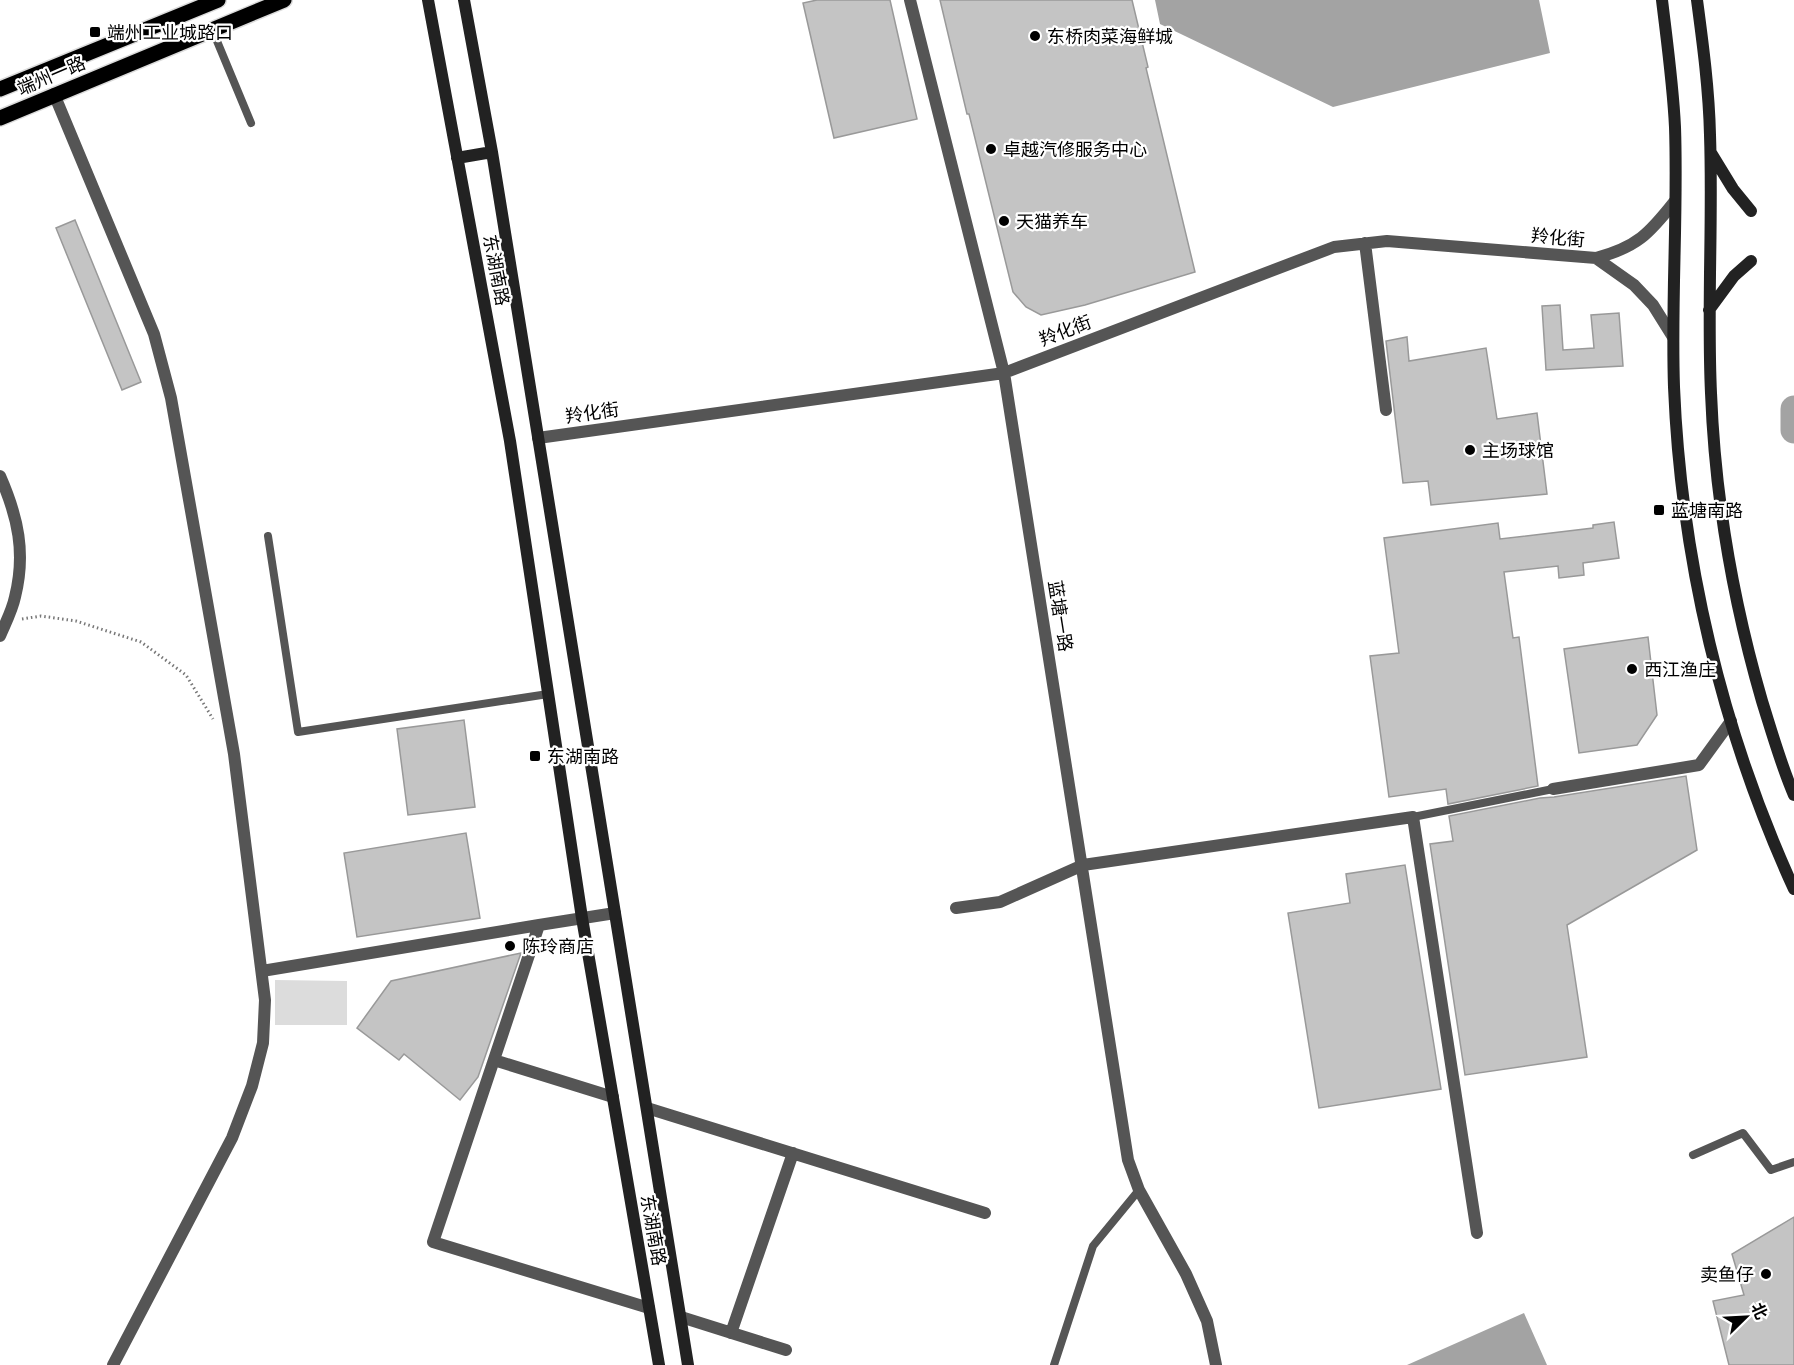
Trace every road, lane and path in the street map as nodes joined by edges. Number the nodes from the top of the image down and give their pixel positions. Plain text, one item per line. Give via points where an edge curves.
1 (218, 0) edge
2 (284, 0) edge
3 (428, 0) edge
4 (464, 0) edge
5 (910, 0) edge
6 (1662, 0) edge
7 (1697, 0) edge
8 (212, 30) junction
9 (0, 89) edge
10 (54, 94) junction
11 (0, 118) edge
12 (251, 123) dead end
13 (492, 152) junction
14 (1710, 152) junction
15 (457, 158) junction
16 (1675, 201) junction
17 (1751, 211) dead end
18 (1365, 243) junction
19 (1596, 258) junction
20 (1751, 261) dead end
21 (1709, 310) junction
22 (1673, 337) junction
23 (1004, 373) junction
24 (1386, 410) dead end
25 (538, 438) junction
26 (0, 476) edge
27 (268, 536) dead end
28 (6, 621) junction
29 (0, 636) edge
30 (548, 694) junction
31 (1731, 721) junction
32 (216, 724) dead end
33 (1553, 789) joint
34 (1794, 795) edge
35 (1413, 816) junction
36 (1083, 866) junction
37 (1794, 889) edge
38 (956, 908) dead end
39 (615, 913) junction
40 (582, 918) junction
41 (539, 925) junction
42 (262, 971) junction
43 (494, 1060) junction
44 (613, 1097) junction
45 (647, 1108) junction
46 (793, 1153) junction
47 (1693, 1155) dead end
48 (1794, 1162) edge
49 (1139, 1190) junction
50 (984, 1213) dead end
51 (1477, 1233) dead end
52 (649, 1308) junction
53 (681, 1317) junction
54 (731, 1333) junction
55 (786, 1350) dead end
56 (113, 1365) edge
57 (659, 1365) edge
58 (688, 1365) edge
59 (1054, 1365) edge
60 (1216, 1365) edge

1 - 9 main road, 端州一路
2 - 8 main road, 端州一路
3 - 15 main road, 东湖南路
4 - 13 main road, 东湖南路
5 - 23 street, 蓝塘一路
6 - 16 main road via 1675,127
7 - 14 main road via 1706,67
8 - 10 main road, 端州一路
8 - 12 lane
10 - 11 main road, 端州一路
10 - 42 street via 154,334 171,398 234,754
13 - 15 main road
13 - 25 main road, 东湖南路
14 - 17 main road via 1732,189
14 - 21 main road
15 - 30 main road, 东湖南路 via 510,441
16 - 19 street via 1638,242
16 - 22 main road
18 - 19 street, 羚化街 via 1387,241
18 - 23 street, 羚化街 via 1334,247
18 - 24 street
19 - 22 street via 1634,285 1653,305
20 - 21 main road via 1734,276
21 - 34 main road via 1715,455 1733,583 1748,652
22 - 31 main road via 1686,517 1696,584
23 - 25 street, 羚化街
23 - 36 street, 蓝塘一路
25 - 39 main road, 东湖南路
26 - 28 street via 19,533 21,564 15,599
27 - 30 lane via 298,732
28 - 29 street
28 - 32 path via 41,616 76,621 141,642 186,675
30 - 40 main road, 东湖南路
31 - 33 street via 1699,765
31 - 37 main road via 1772,840
33 - 35 lane
35 - 36 street
35 - 51 street
36 - 38 street via 1000,902
36 - 49 street, 蓝塘一路 via 1128,1160
39 - 40 street
39 - 45 main road, 东湖南路
40 - 41 street
40 - 44 main road, 东湖南路
41 - 42 street
41 - 43 street
42 - 56 street via 263,1043 252,1086 232,1138
43 - 44 street
43 - 52 street via 434,1242
44 - 52 main road, 东湖南路
45 - 46 street
45 - 53 main road, 东湖南路
46 - 50 street
46 - 54 street
47 - 48 lane via 1743,1134 1771,1170
49 - 59 lane via 1093,1246
49 - 60 street, 蓝塘一路 via 1186,1274 1207,1321
52 - 57 main road, 东湖南路
53 - 54 street
53 - 58 main road, 东湖南路
54 - 55 street

